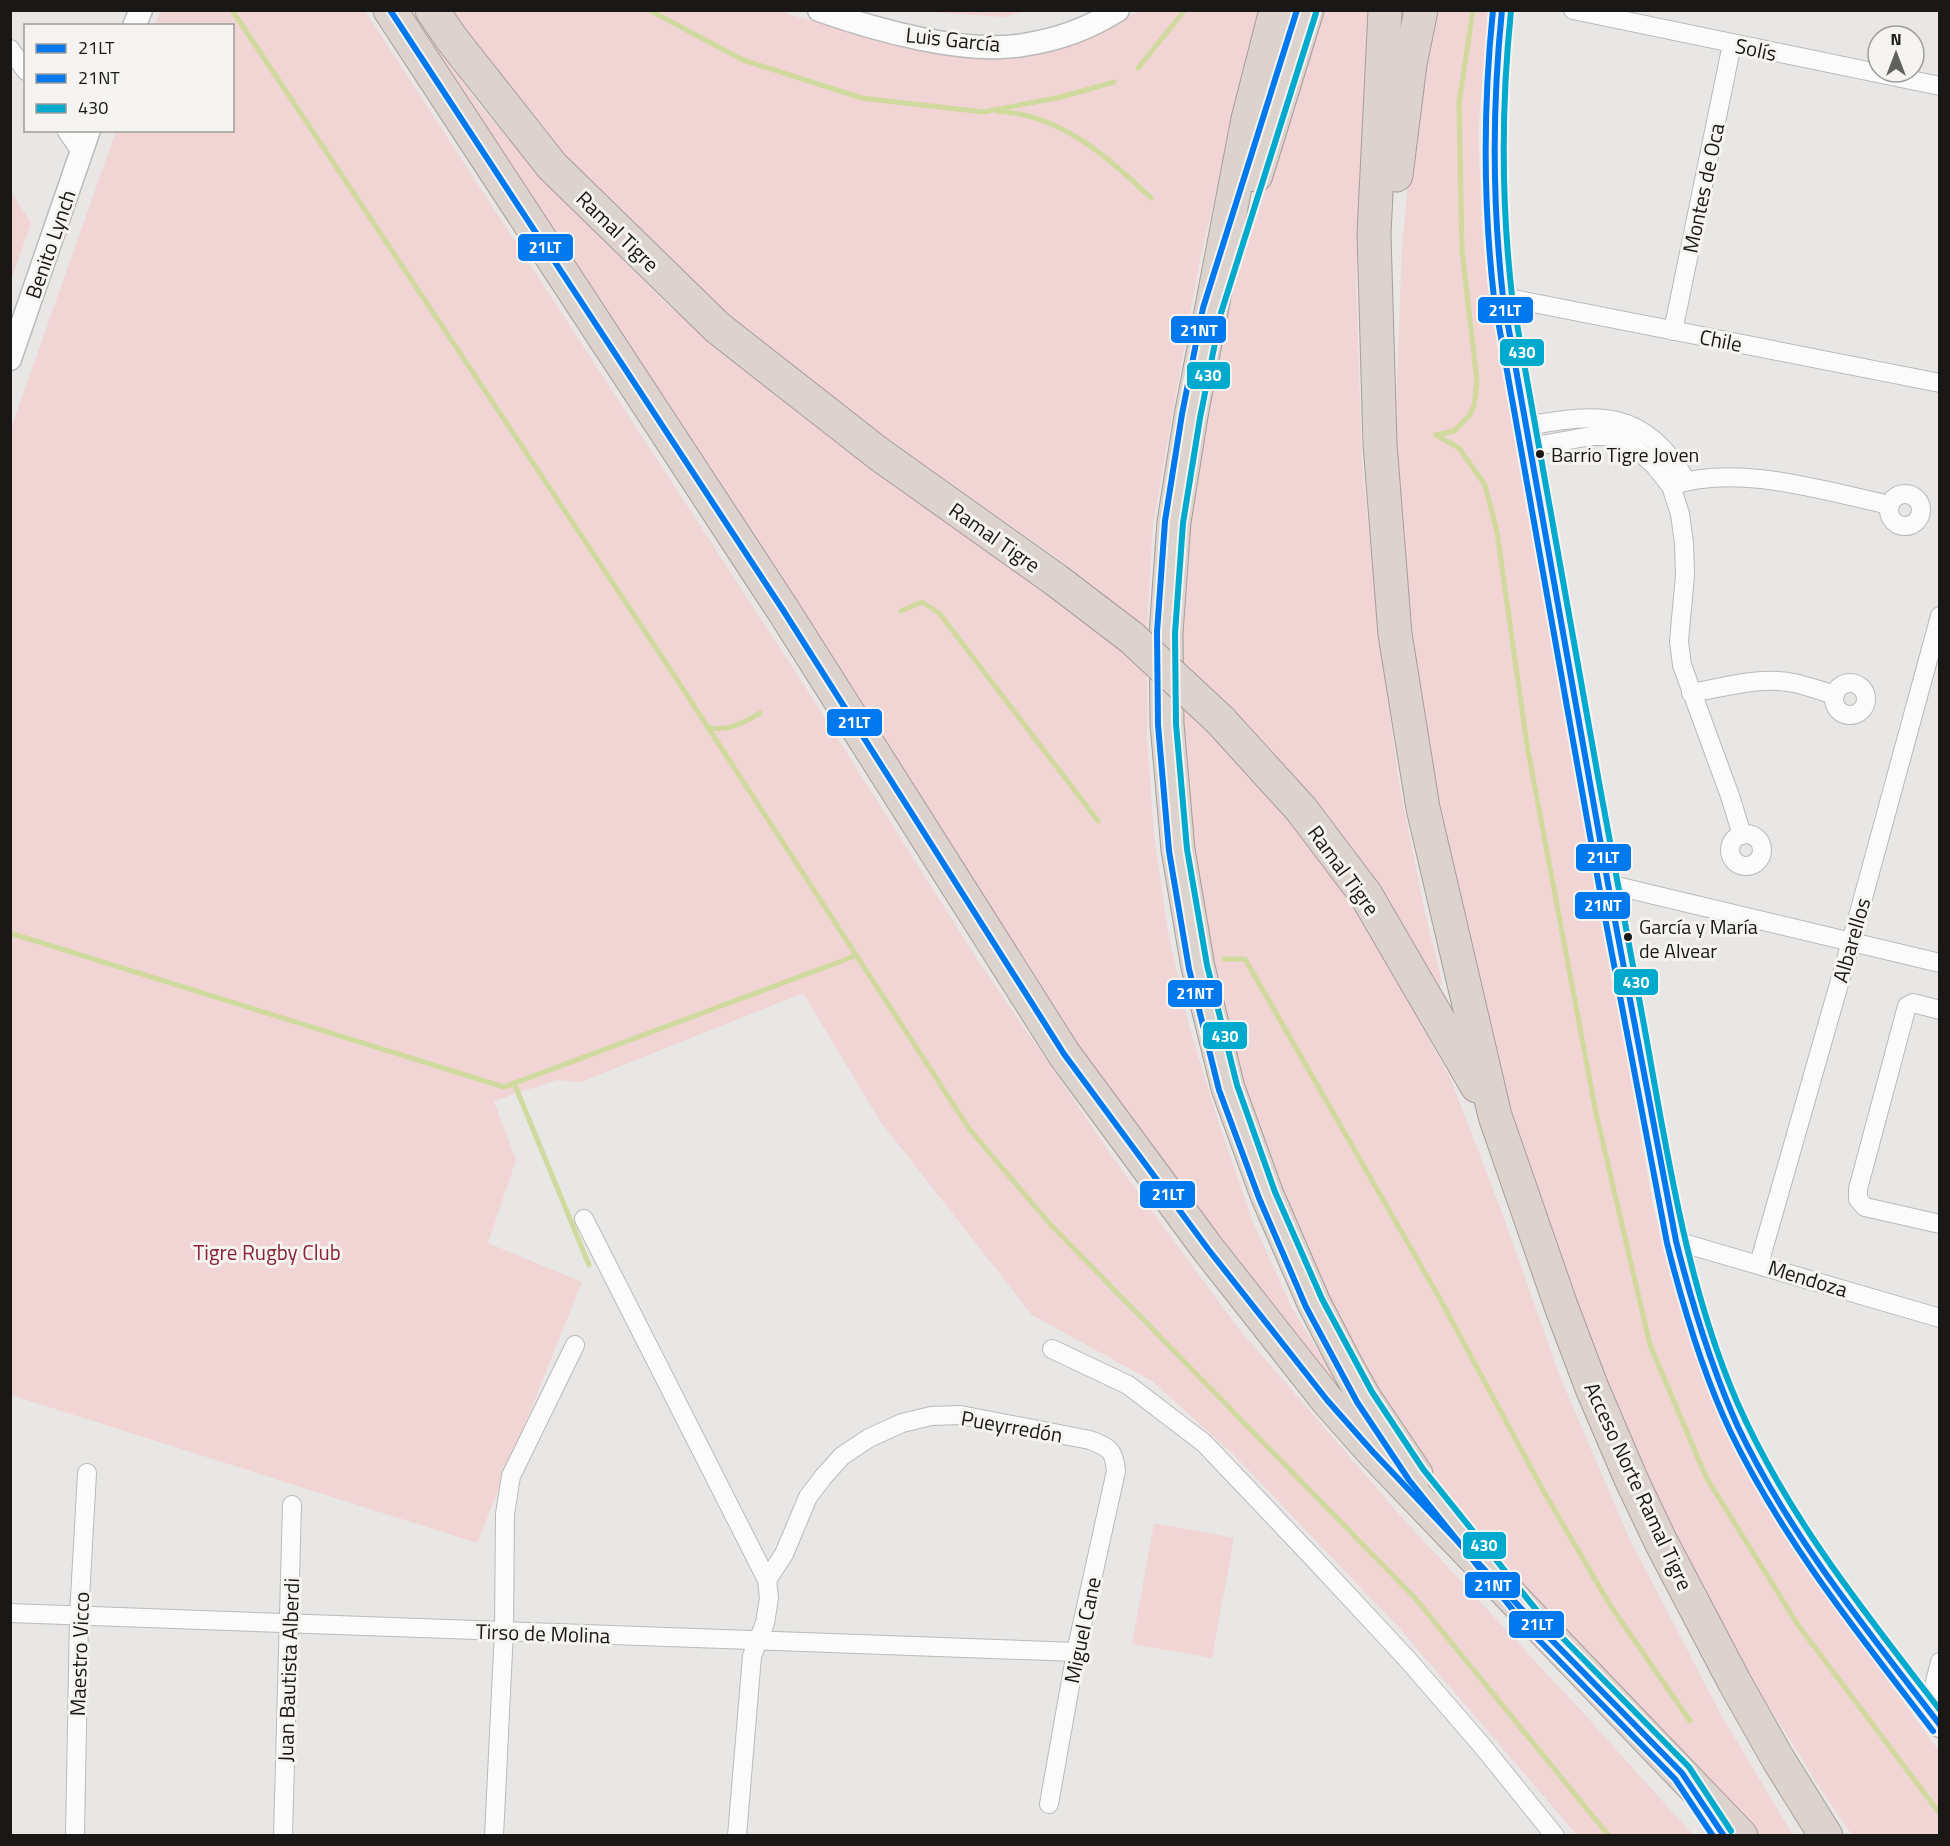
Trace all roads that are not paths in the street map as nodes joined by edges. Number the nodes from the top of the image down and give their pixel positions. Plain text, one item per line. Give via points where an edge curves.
1 (141, 10) edge
2 (390, 10) edge
3 (432, 10) edge
4 (819, 10) edge
5 (1118, 10) edge
6 (1276, 10) edge
7 (1307, 10) edge
8 (1385, 10) edge
9 (1421, 10) edge
10 (1502, 10) edge
11 (1573, 10) edge
12 (135, 24) edge
13 (1732, 44) junction
14 (10, 49) edge
15 (24, 68) edge
16 (1940, 86) edge
17 (67, 132) edge
18 (88, 132) edge
19 (81, 152) junction
20 (1503, 297) junction
21 (1212, 311) junction
22 (1673, 331) junction
23 (1378, 341) junction
24 (10, 358) edge
25 (1940, 383) edge
26 (1528, 436) junction
27 (1678, 483) junction
28 (1890, 505) dead end
29 (1940, 616) edge
30 (1931, 680) edge
31 (1691, 693) junction
32 (1835, 695) dead end
33 (1742, 835) dead end
34 (1608, 884) junction
35 (1851, 942) junction
36 (1940, 963) edge
37 (1940, 1010) edge
38 (1495, 1116) junction
39 (584, 1219) dead end
40 (1940, 1224) edge
41 (1676, 1241) junction
42 (1759, 1264) junction
43 (1940, 1318) edge
44 (574, 1345) dead end
45 (1052, 1349) dead end
46 (1114, 1457) joint
47 (87, 1473) dead end
48 (292, 1505) dead end
49 (767, 1580) junction
50 (10, 1613) edge
51 (79, 1616) junction
52 (1535, 1623) junction
53 (290, 1624) junction
54 (504, 1631) junction
55 (757, 1641) junction
56 (1076, 1652) junction
57 (1940, 1662) edge
58 (1934, 1719) edge
59 (1682, 1773) junction
60 (1049, 1804) dead end
61 (1824, 1829) edge
62 (75, 1836) edge
63 (283, 1836) edge
64 (494, 1836) edge
65 (736, 1836) edge
66 (1555, 1836) edge
67 (1724, 1836) edge
68 (1742, 1836) edge

1 - 12 street
2 - 52 highway via 783,610 1064,1054 1208,1249 1327,1400
3 - 38 highway, Ramal Tigre, bridge via 552,166 718,328 879,454 1132,638 1220,720 1301,809 1366,895
4 - 5 street, Luis García via 884,31 980,46 1022,46 1072,33
6 - 21 highway via 1248,119
7 - 21 highway
8 - 23 highway via 1374,234
9 - 23 highway via 1391,206
10 - 20 street via 1492,148
11 - 13 street, Solís
13 - 16 street, Solís
13 - 22 street, Montes de Oca
14 - 15 street
17 - 19 street
18 - 19 street, Benito Lynch
19 - 24 street, Benito Lynch
20 - 22 street, Chile
20 - 26 street
21 - 52 highway via 1174,522 1166,633 1167,724 1178,850 1198,967 1228,1088 1267,1195 1314,1303 1364,1397 1416,1474
22 - 25 street, Chile
23 - 38 highway via 1380,444 1395,634 1423,808
26 - 27 street via 1612,436 1632,445
26 - 34 street
27 - 28 street via 1746,478
27 - 31 street via 1686,575 1679,641
29 - 30 street, Albarellos
30 - 35 street, Albarellos
31 - 32 street via 1773,681
31 - 33 street
34 - 35 street
34 - 41 street
35 - 36 street
35 - 42 street, Albarellos
37 - 40 street via 1913,1003 1907,1006 1858,1189 1858,1199 1865,1207
38 - 61 highway, Acceso Norte Ramal Tigre via 1561,1306 1631,1479 1735,1683
39 - 49 street
41 - 42 street, Mendoza
41 - 58 street via 1695,1314 1750,1451 1788,1518 1830,1580
42 - 43 street, Mendoza
44 - 54 street via 511,1476 505,1514
45 - 66 street via 1128,1385 1204,1443 1408,1660
46 - 49 street, Pueyrredón via 1109,1448 1090,1440 960,1415 902,1423 842,1456 824,1476 808,1497 784,1554
46 - 56 street, Miguel Cane via 1116,1471
47 - 51 street, Maestro Vicco
48 - 53 street, Juan Bautista Alberdi
49 - 55 street via 765,1623
50 - 51 street, Tirso de Molina
51 - 53 street, Tirso de Molina
51 - 62 street, Maestro Vicco
52 - 59 highway
53 - 54 street, Tirso de Molina
53 - 63 street, Juan Bautista Alberdi
54 - 55 street, Tirso de Molina
54 - 64 street
55 - 56 street, Tirso de Molina
55 - 65 street via 752,1656
56 - 60 street, Miguel Cane
57 - 58 street
59 - 67 highway
59 - 68 highway

